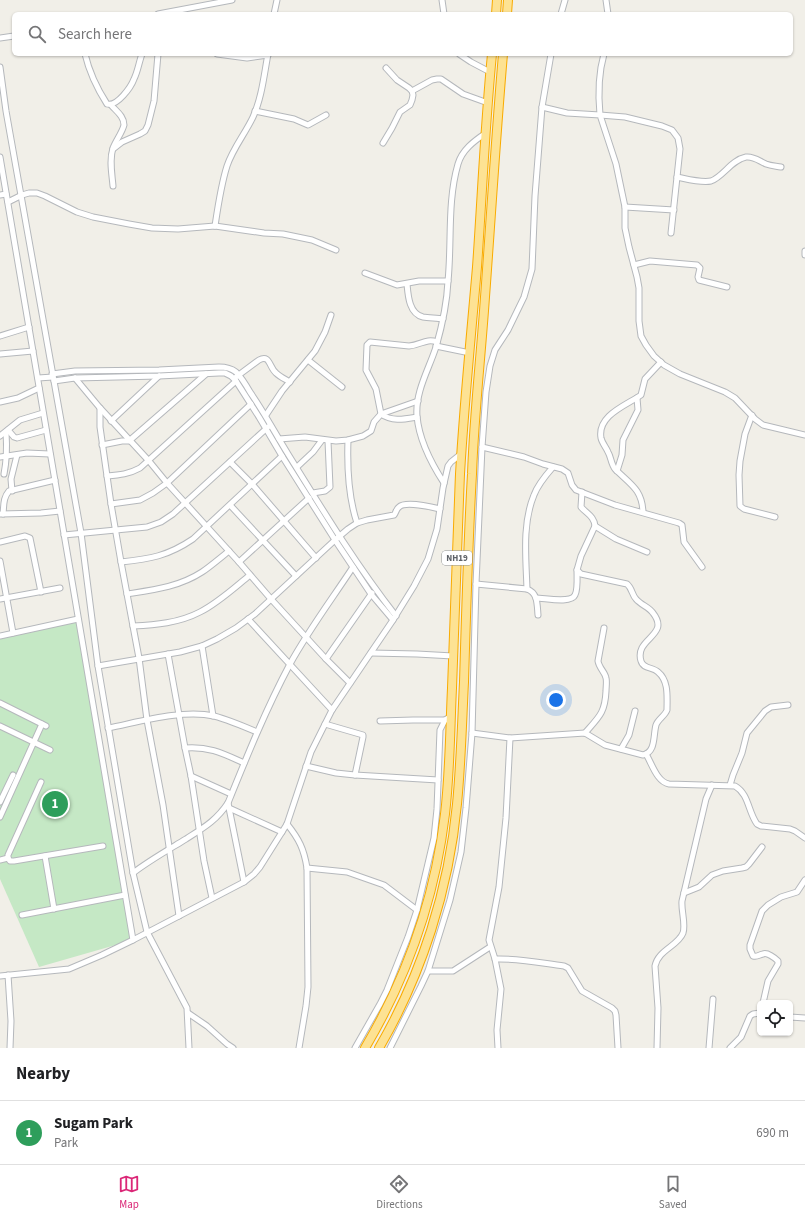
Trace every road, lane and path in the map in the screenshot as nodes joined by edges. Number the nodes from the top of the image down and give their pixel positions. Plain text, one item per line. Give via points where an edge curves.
1 (232, 0) edge
2 (276, 0) edge
3 (442, 0) edge
4 (497, 0) edge
5 (508, 0) edge
6 (565, 0) edge
7 (606, 0) edge
8 (169, 12) edge
9 (274, 12) edge
10 (444, 12) edge
11 (496, 12) edge
12 (507, 12) edge
13 (562, 12) edge
14 (608, 12) edge
15 (12, 36) edge
16 (0, 38) edge
17 (86, 56) edge
18 (141, 56) edge
19 (158, 56) edge
20 (232, 56) edge
21 (261, 56) edge
22 (268, 56) edge
23 (462, 56) edge
24 (492, 56) edge
25 (503, 56) edge
26 (551, 56) edge
27 (604, 56) edge
28 (0, 67) edge
29 (386, 68) dead end
30 (490, 72) junction
31 (412, 91) junction
32 (488, 103) junction
33 (111, 105) junction
34 (542, 107) junction
35 (255, 111) junction
36 (326, 115) dead end
37 (600, 115) junction
38 (486, 133) junction
39 (383, 143) dead end
40 (113, 149) junction
41 (0, 157) edge
42 (781, 166) dead end
43 (677, 177) junction
44 (113, 186) dead end
45 (6, 194) junction
46 (0, 195) edge
47 (22, 195) junction
48 (8, 202) junction
49 (625, 207) junction
50 (674, 210) junction
51 (215, 226) junction
52 (671, 234) dead end
53 (336, 250) dead end
54 (805, 251) edge
55 (805, 255) edge
56 (634, 265) junction
57 (365, 273) dead end
58 (448, 281) junction
59 (407, 284) junction
60 (727, 287) dead end
61 (332, 314) dead end
62 (443, 319) junction
63 (29, 327) junction
64 (0, 336) edge
65 (437, 344) junction
66 (33, 351) junction
67 (470, 353) junction
68 (0, 354) edge
69 (308, 360) junction
70 (661, 362) junction
71 (206, 374) junction
72 (238, 375) junction
73 (159, 376) junction
74 (53, 377) junction
75 (38, 378) junction
76 (75, 378) junction
77 (234, 380) junction
78 (290, 382) junction
79 (342, 387) dead end
80 (39, 388) junction
81 (637, 398) junction
82 (418, 400) junction
83 (0, 402) edge
84 (251, 404) junction
85 (100, 408) junction
86 (43, 413) junction
87 (381, 414) junction
88 (266, 415) junction
89 (752, 415) junction
90 (417, 417) junction
91 (111, 421) junction
92 (271, 425) junction
93 (266, 428) junction
94 (46, 430) junction
95 (7, 431) junction
96 (805, 435) edge
97 (0, 436) edge
98 (279, 439) junction
99 (322, 440) junction
100 (348, 440) junction
101 (129, 441) junction
102 (328, 441) junction
103 (102, 445) junction
104 (482, 447) junction
105 (50, 454) junction
106 (461, 454) junction
107 (17, 455) junction
108 (7, 456) junction
109 (282, 456) junction
110 (0, 457) edge
111 (149, 461) junction
112 (230, 462) junction
113 (297, 467) junction
114 (553, 467) junction
115 (617, 471) junction
116 (4, 474) dead end
117 (108, 476) junction
118 (55, 480) junction
119 (167, 482) junction
120 (444, 483) junction
121 (252, 484) junction
122 (12, 491) junction
123 (582, 492) junction
124 (313, 493) junction
125 (309, 498) junction
126 (186, 503) junction
127 (111, 504) junction
128 (230, 505) junction
129 (440, 509) junction
130 (60, 511) junction
131 (643, 512) junction
132 (2, 514) edge
133 (775, 517) dead end
134 (284, 520) junction
135 (357, 523) junction
136 (207, 526) junction
137 (595, 526) junction
138 (116, 530) junction
139 (81, 533) junction
140 (64, 535) junction
141 (340, 536) junction
142 (263, 540) junction
143 (335, 540) junction
144 (0, 542) edge
145 (229, 551) junction
146 (647, 552) dead end
147 (316, 558) junction
148 (0, 561) edge
149 (121, 562) junction
150 (239, 562) junction
151 (353, 567) junction
152 (702, 567) dead end
153 (577, 570) junction
154 (250, 575) junction
155 (296, 576) junction
156 (476, 584) junction
157 (60, 588) dead end
158 (527, 589) junction
159 (376, 590) junction
160 (41, 592) junction
161 (127, 594) junction
162 (371, 594) junction
163 (7, 598) junction
164 (536, 598) junction
165 (271, 599) junction
166 (0, 600) edge
167 (538, 615) dead end
168 (395, 618) junction
169 (78, 619) junction
170 (248, 619) junction
171 (133, 626) junction
172 (604, 628) dead end
173 (13, 632) junction
174 (0, 636) edge
175 (306, 637) junction
176 (202, 646) junction
177 (371, 653) junction
178 (168, 654) junction
179 (453, 656) junction
180 (139, 658) junction
181 (326, 659) junction
182 (290, 664) junction
183 (98, 666) junction
184 (350, 683) junction
185 (0, 703) edge
186 (788, 705) dead end
187 (332, 710) junction
188 (635, 711) dead end
189 (179, 715) junction
190 (213, 716) junction
191 (448, 718) junction
192 (148, 720) junction
193 (380, 721) dead end
194 (325, 724) junction
195 (0, 726) edge
196 (108, 728) junction
197 (257, 732) junction
198 (472, 733) junction
199 (586, 733) junction
200 (510, 738) junction
201 (34, 742) junction
202 (185, 748) junction
203 (621, 749) junction
204 (50, 750) dead end
205 (646, 754) junction
206 (244, 764) junction
207 (306, 766) junction
208 (13, 775) dead end
209 (355, 775) junction
210 (191, 776) junction
211 (438, 780) junction
212 (41, 782) dead end
213 (712, 785) junction
214 (730, 786) junction
215 (231, 794) junction
216 (0, 802) edge
217 (228, 806) junction
218 (0, 817) edge
219 (287, 824) junction
220 (200, 831) junction
221 (282, 832) junction
222 (805, 838) edge
223 (103, 846) dead end
224 (762, 847) dead end
225 (169, 849) junction
226 (45, 856) junction
227 (8, 858) junction
228 (0, 860) edge
229 (307, 868) junction
230 (133, 873) junction
231 (805, 880) edge
232 (244, 882) junction
233 (684, 893) junction
234 (125, 895) junction
235 (212, 898) junction
236 (54, 909) junction
237 (417, 910) junction
238 (22, 915) dead end
239 (179, 916) junction
240 (147, 932) junction
241 (133, 940) junction
242 (490, 947) junction
243 (495, 959) junction
244 (428, 971) junction
245 (8, 975) junction
246 (0, 976) edge
247 (713, 999) dead end
248 (764, 1000) edge
249 (188, 1013) junction
250 (757, 1013) edge
251 (793, 1017) edge
252 (805, 1018) edge
253 (10, 1048) edge
254 (189, 1048) edge
255 (233, 1048) edge
256 (299, 1048) edge
257 (355, 1048) edge
258 (365, 1048) edge
259 (379, 1048) edge
260 (390, 1048) edge
261 (498, 1048) edge
262 (618, 1048) edge
263 (657, 1048) edge
264 (709, 1048) edge
265 (730, 1048) edge

1 - 8 street
2 - 9 street
3 - 10 street
4 - 11 highway
5 - 12 highway
6 - 13 street
7 - 14 street
15 - 16 street
17 - 33 street via 101,93 107,104
18 - 33 street via 134,80
19 - 40 street via 154,101 148,125 145,131
20 - 21 street
22 - 35 street
23 - 30 street
24 - 30 highway, NH19
25 - 259 highway, NH19 via 473,440 457,803 450,858 427,944 402,1005
26 - 34 street
27 - 37 street via 599,75
28 - 47 street
29 - 31 street
30 - 32 highway, NH19
31 - 32 street via 432,80 442,79 463,94
31 - 39 street via 410,105 400,112
32 - 38 highway, NH19
33 - 40 street via 124,121
34 - 37 street via 567,113
34 - 104 street via 532,269 524,297 495,350 490,366
35 - 36 street via 294,119 308,125
35 - 51 street via 227,165
37 - 43 street via 625,117 672,130 678,138 680,149
37 - 49 street via 616,164
38 - 58 street via 464,152 454,179
38 - 67 highway, NH19
40 - 44 street
41 - 45 street
42 - 43 street via 767,165 756,158 745,157 711,180
43 - 50 street
45 - 46 street
45 - 48 street
47 - 48 street
47 - 51 street via 41,194 93,217 152,228
47 - 74 street
48 - 63 street
49 - 50 street
49 - 56 street via 625,228
50 - 52 street
51 - 53 street via 294,236
54 - 55 street
56 - 60 street via 650,262 697,265 700,268 699,280
56 - 70 street via 639,288 641,336
57 - 59 street via 392,284
58 - 59 street via 419,281
58 - 62 street
59 - 62 street via 410,302 418,315
61 - 69 street via 321,341
62 - 65 street
63 - 64 street
63 - 66 street
65 - 67 street
65 - 82 street
65 - 87 street via 428,340 409,346 368,343 366,370 376,389
66 - 68 street
66 - 75 street
67 - 106 highway, NH19
69 - 78 street
69 - 79 street
70 - 81 street via 645,379 641,395
70 - 89 street via 680,374 725,392
71 - 73 street
71 - 77 street via 225,373
71 - 101 street
72 - 74 street via 227,367 219,367 75,371
72 - 77 street
72 - 78 street via 258,360 266,358 276,373
72 - 88 street
73 - 76 street
73 - 91 street
74 - 75 street
74 - 76 street
74 - 139 street
75 - 80 street
76 - 85 street
77 - 84 street
77 - 111 street
78 - 88 street
80 - 83 street via 18,398
80 - 86 street
81 - 115 street via 638,410 623,440
81 - 115 street via 612,413 601,433 612,465
82 - 87 street
82 - 90 street
84 - 93 street
84 - 119 street
85 - 91 street
85 - 103 street
86 - 94 street
86 - 95 street via 20,420
87 - 90 street via 386,418 397,419
87 - 100 street via 371,431
88 - 92 street
89 - 96 street via 763,425
89 - 133 street via 740,461 740,506
90 - 120 street via 424,446
91 - 101 street
92 - 93 street
92 - 98 street
93 - 109 street
93 - 112 street
94 - 95 street via 16,438
94 - 105 street
95 - 97 street
95 - 108 street
98 - 99 street
98 - 113 street
99 - 102 street
99 - 113 street
100 - 102 street
100 - 135 street via 347,464
101 - 103 street
101 - 111 street
102 - 124 street via 330,487
103 - 117 street
104 - 114 street
104 - 156 street
105 - 107 street
105 - 118 street
106 - 120 street via 448,466
106 - 179 highway, NH19
107 - 108 street
107 - 122 street via 11,479
108 - 110 street
108 - 116 street
109 - 121 street
109 - 125 street
111 - 117 street via 131,472
111 - 119 street
112 - 121 street
112 - 126 street
113 - 124 street
114 - 123 street via 566,471 574,488
114 - 158 street via 534,493 530,507
115 - 131 street via 637,490
117 - 127 street
118 - 122 street
118 - 130 street
119 - 126 street
119 - 127 street via 140,500
120 - 129 street
121 - 128 street
121 - 134 street
122 - 132 street via 6,495
123 - 131 street via 615,505
123 - 137 street via 581,507 590,514
124 - 141 street
125 - 134 street
125 - 143 street
126 - 136 street
126 - 138 street via 167,518 147,527
127 - 138 street
128 - 136 street
128 - 142 street
129 - 135 street via 404,505 399,507 394,515
129 - 168 street via 428,559
130 - 132 street
130 - 140 street
131 - 152 street via 682,525 684,542
134 - 142 street
134 - 147 street
135 - 141 street
136 - 145 street
136 - 149 street via 180,548 162,556
137 - 146 street via 616,539
137 - 153 street
138 - 139 street
138 - 149 street
139 - 140 street
139 - 183 street
140 - 169 street
141 - 143 street
141 - 159 street
142 - 150 street
142 - 155 street
143 - 147 street
143 - 151 street
144 - 160 street via 25,536 30,538
145 - 150 street
145 - 161 street via 186,581
147 - 155 street
148 - 163 street
149 - 161 street
150 - 154 street
151 - 162 street
151 - 175 street
153 - 164 street via 576,592 572,599
153 - 205 street via 581,574 626,584 637,600 657,619 658,628 642,646 640,654 642,664 658,671 665,682 667,710 656,725 653,746
154 - 165 street
154 - 171 street via 220,600 199,612 177,620
155 - 165 street
156 - 158 street
156 - 198 street
157 - 160 street
158 - 164 street via 531,590
159 - 162 street
159 - 168 street
160 - 163 street
161 - 171 street
162 - 168 street
162 - 181 street
163 - 166 street
163 - 173 street
164 - 167 street
165 - 170 street
165 - 175 street
168 - 177 street
169 - 173 street
169 - 234 street
170 - 176 street via 230,632
170 - 182 street
171 - 180 street
172 - 199 street via 598,661 607,680 605,705
173 - 174 street
175 - 181 street
175 - 182 street
176 - 178 street
176 - 190 street
177 - 179 street
177 - 184 street
178 - 180 street
178 - 189 street
179 - 191 highway, NH19
180 - 183 street
180 - 192 street
181 - 184 street
182 - 187 street
182 - 197 street
183 - 196 street
184 - 187 street
185 - 201 street via 44,725
186 - 214 street via 765,711 747,733
187 - 194 street
188 - 203 street via 629,734
189 - 190 street
189 - 192 street
189 - 202 street
190 - 197 street
191 - 193 street
191 - 211 street via 440,730
191 - 258 highway, NH19 via 445,812 425,912 394,994
192 - 196 street
192 - 225 street
194 - 207 street
194 - 209 street via 363,735
195 - 201 street
196 - 230 street
197 - 206 street
198 - 200 street
198 - 244 street via 461,852 450,900
199 - 200 street
199 - 203 street via 601,743
200 - 242 street via 502,860 498,897 489,935
201 - 204 street
201 - 218 street
202 - 206 street via 212,749
202 - 210 street
203 - 205 street
205 - 213 street via 664,783
206 - 215 street
207 - 209 street
207 - 219 street
208 - 216 street
209 - 211 street
210 - 215 street
210 - 220 street
211 - 237 street via 434,838
212 - 227 street
213 - 214 street
213 - 233 street via 706,799
214 - 222 street via 744,793 757,824 790,829
215 - 217 street
217 - 220 street
217 - 221 street
217 - 232 street
219 - 221 street
219 - 229 street via 301,844
220 - 225 street
220 - 235 street
221 - 232 street via 260,867
223 - 226 street
224 - 233 street via 746,867 712,875 699,887
225 - 230 street
225 - 239 street
226 - 227 street via 14,861
226 - 236 street
227 - 228 street
229 - 237 street via 347,872 384,885
229 - 256 street via 308,987
230 - 240 street
231 - 248 street via 796,892 781,897 764,908 750,945 753,956 766,953 778,961 767,985
232 - 235 street
233 - 263 street via 681,907 682,933 656,960
234 - 236 street
234 - 241 street
235 - 239 street
236 - 238 street
237 - 257 street via 387,990
239 - 240 street
240 - 241 street
240 - 249 street
241 - 245 street via 69,969
242 - 243 street
242 - 244 street via 452,971
243 - 261 street via 502,994
243 - 262 street via 515,959 568,968 582,991 615,1011
244 - 260 street
245 - 246 street
245 - 253 street via 12,1021
247 - 264 street
249 - 254 street
249 - 255 street
250 - 265 street via 750,1016 742,1037
251 - 252 street

